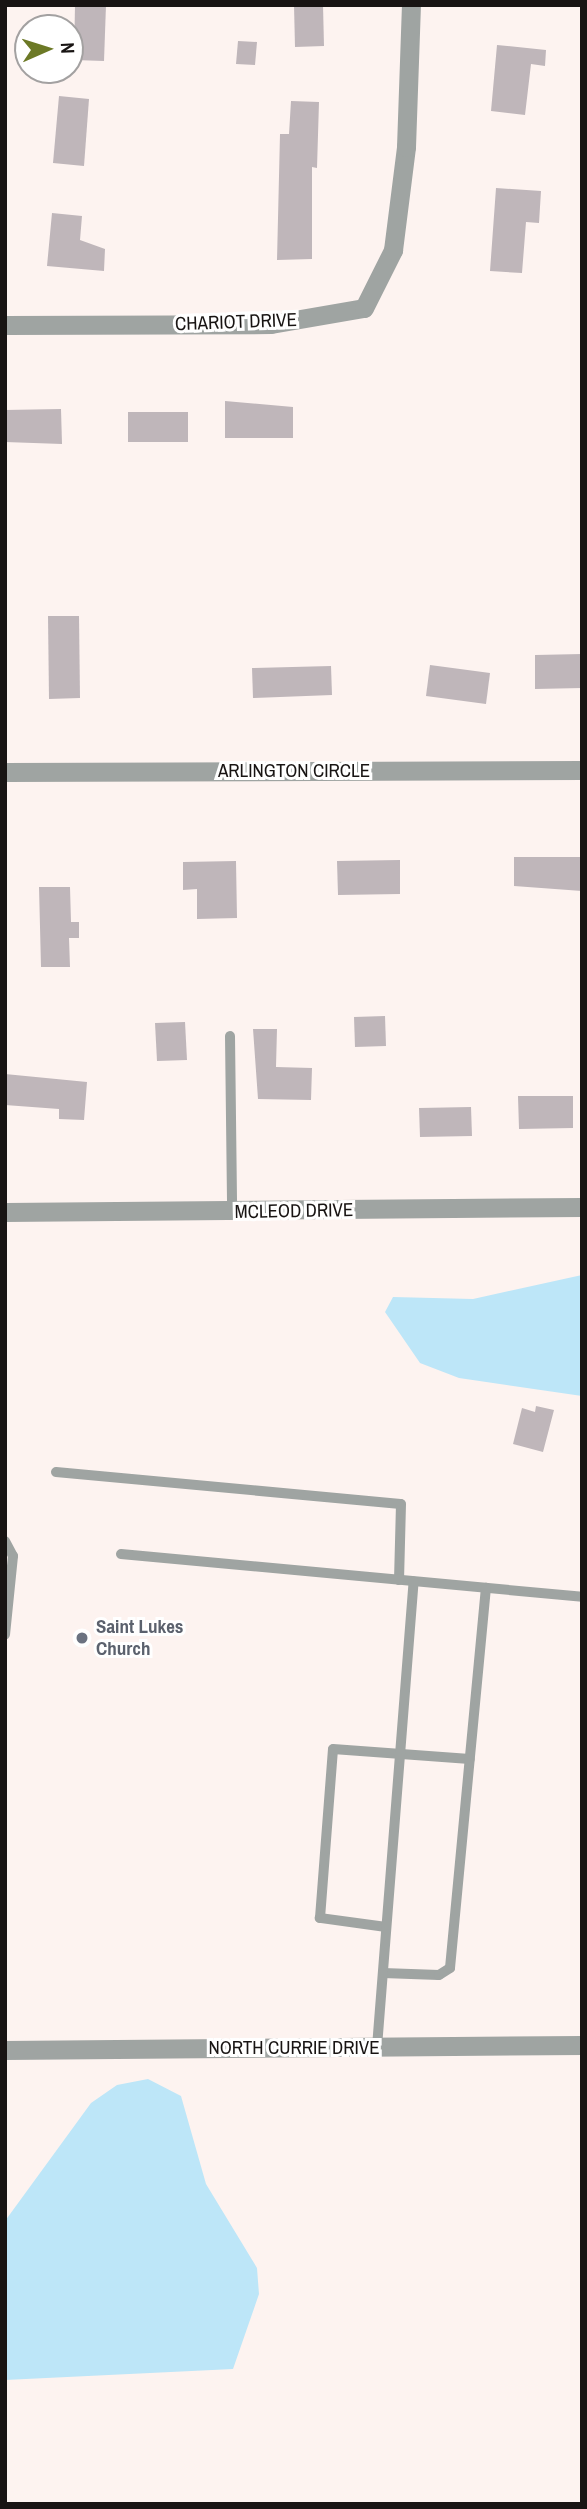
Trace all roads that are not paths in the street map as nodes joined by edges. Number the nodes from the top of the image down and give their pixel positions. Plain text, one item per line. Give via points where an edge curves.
1 (411, 5) edge
2 (5, 325) edge
3 (582, 770) edge
4 (5, 772) edge
5 (230, 1036) dead end
6 (582, 1207) edge
7 (5, 1212) edge
8 (232, 1212) junction
9 (55, 1472) dead end
10 (5, 1541) edge
11 (121, 1554) dead end
12 (399, 1580) junction
13 (414, 1581) junction
14 (485, 1588) junction
15 (582, 1597) edge
16 (5, 1635) edge
17 (400, 1753) junction
18 (470, 1759) junction
19 (387, 1927) junction
20 (383, 1973) junction
21 (582, 2045) edge
22 (377, 2047) junction
23 (5, 2050) edge

1 - 2 street, CHARIOT DRIVE via 406,147 393,250 364,308 271,324
3 - 4 street, ARLINGTON CIRCLE
5 - 8 lane
6 - 8 street, MCLEOD DRIVE
7 - 8 street, MCLEOD DRIVE
9 - 12 lane via 401,1504
10 - 16 lane via 13,1556
11 - 12 lane
12 - 13 lane
13 - 14 lane
13 - 17 lane
14 - 15 lane
14 - 18 lane
17 - 18 lane
17 - 19 lane
17 - 19 lane via 333,1749 320,1918
18 - 20 lane via 450,1968 439,1975
19 - 20 lane
20 - 22 lane
21 - 22 street, NORTH CURRIE DRIVE
22 - 23 street, NORTH CURRIE DRIVE

